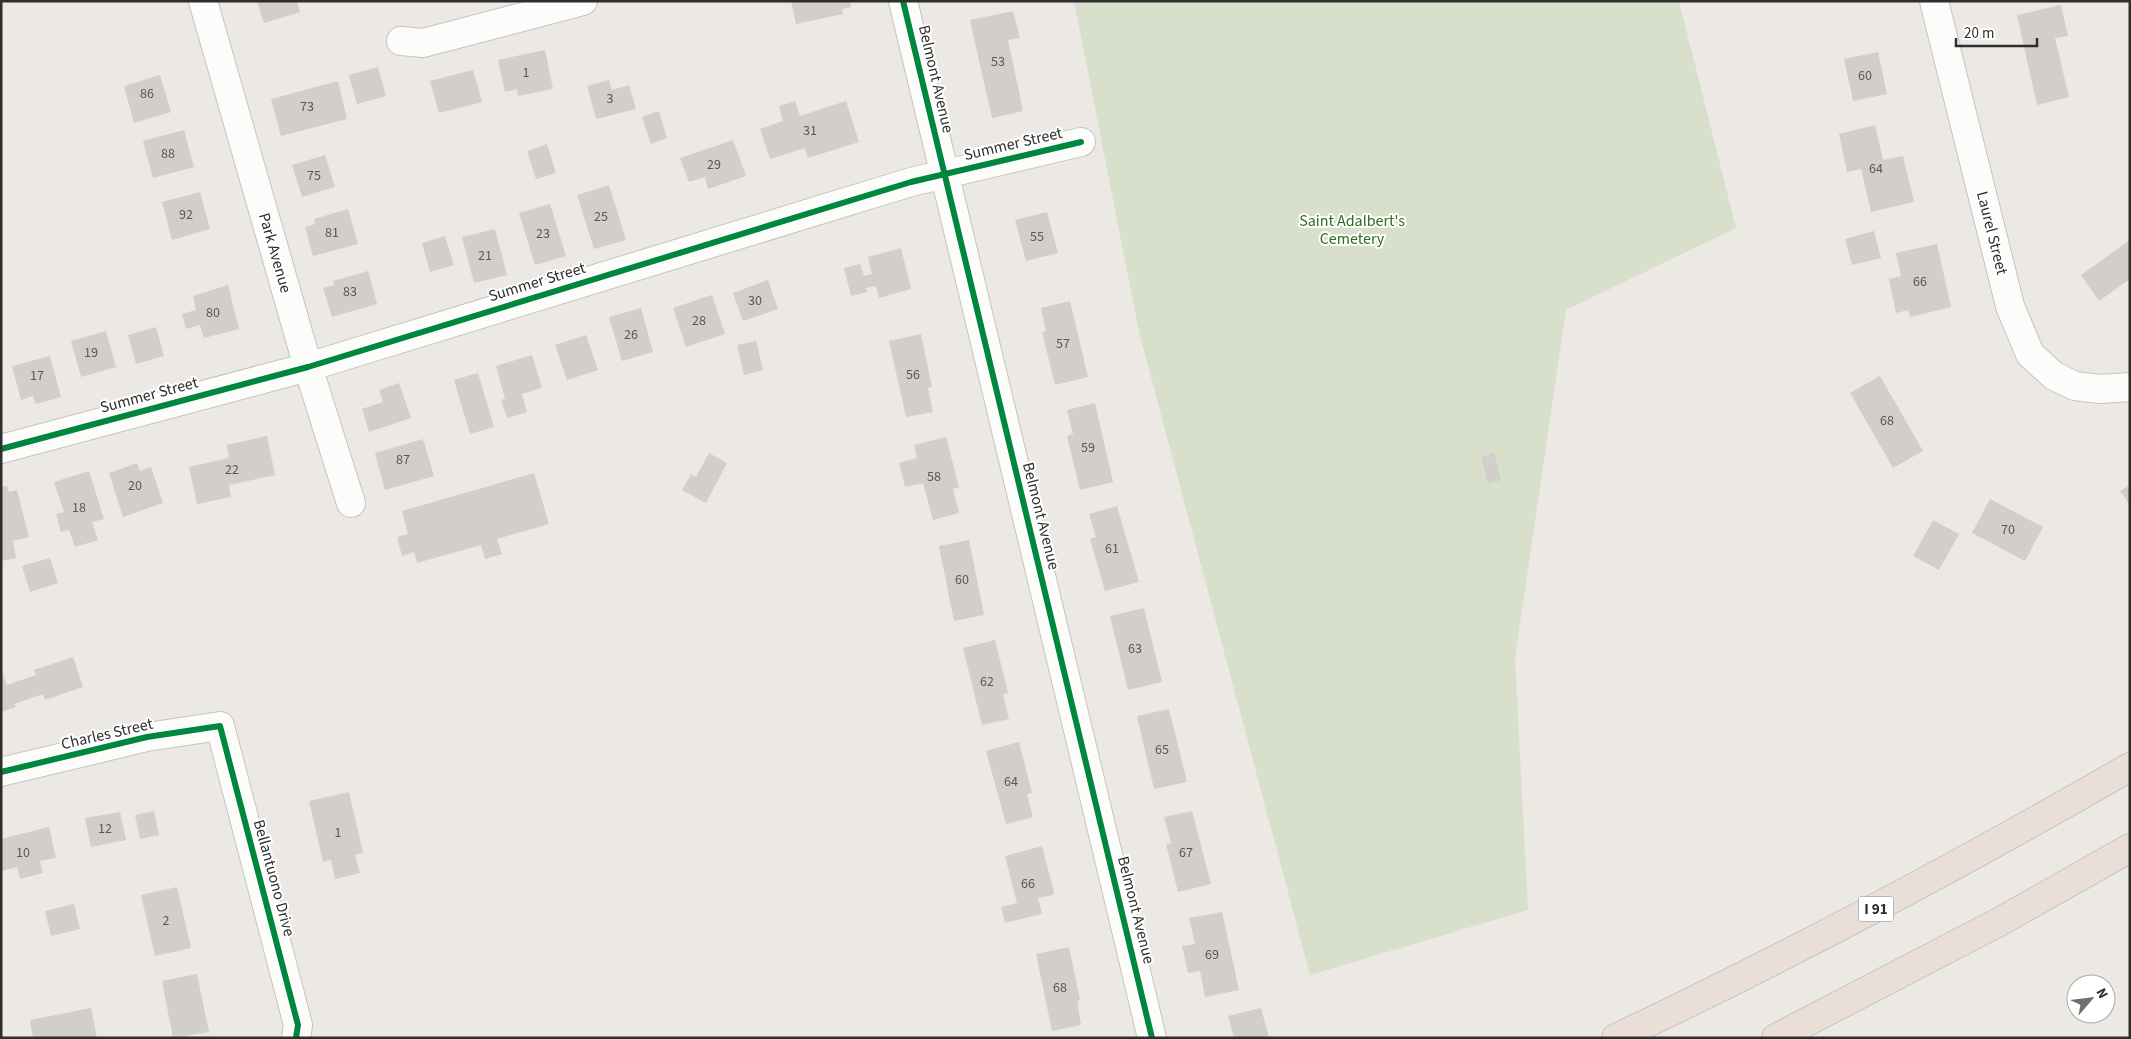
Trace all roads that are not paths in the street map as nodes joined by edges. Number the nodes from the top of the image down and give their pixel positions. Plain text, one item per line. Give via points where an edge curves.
1 (203, 1) edge
2 (583, 1) edge
3 (903, 1) edge
4 (1934, 1) edge
5 (401, 41) dead end
6 (1082, 142) dead end
7 (944, 174) junction
8 (308, 367) junction
9 (2130, 387) edge
10 (1, 449) edge
11 (351, 504) dead end
12 (220, 726) joint
13 (2130, 767) edge
14 (1, 772) edge
15 (2130, 848) edge
16 (296, 1038) edge
17 (1152, 1038) edge
18 (1616, 1038) edge
19 (1776, 1038) edge

1 - 8 street, Park Avenue
2 - 5 street via 423,43
3 - 7 street, Belmont Avenue
4 - 9 street, Laurel Street via 2010,306 2030,354 2054,376 2075,386 2100,390
6 - 7 street, Summer Street
7 - 8 street, Summer Street
7 - 17 street, Belmont Avenue
8 - 10 street, Summer Street
8 - 11 street, Park Avenue
12 - 14 street, Charles Street via 147,737
12 - 16 street, Bellantuono Drive via 298,1025
13 - 18 highway, I 91 via 1905,894
15 - 19 highway

